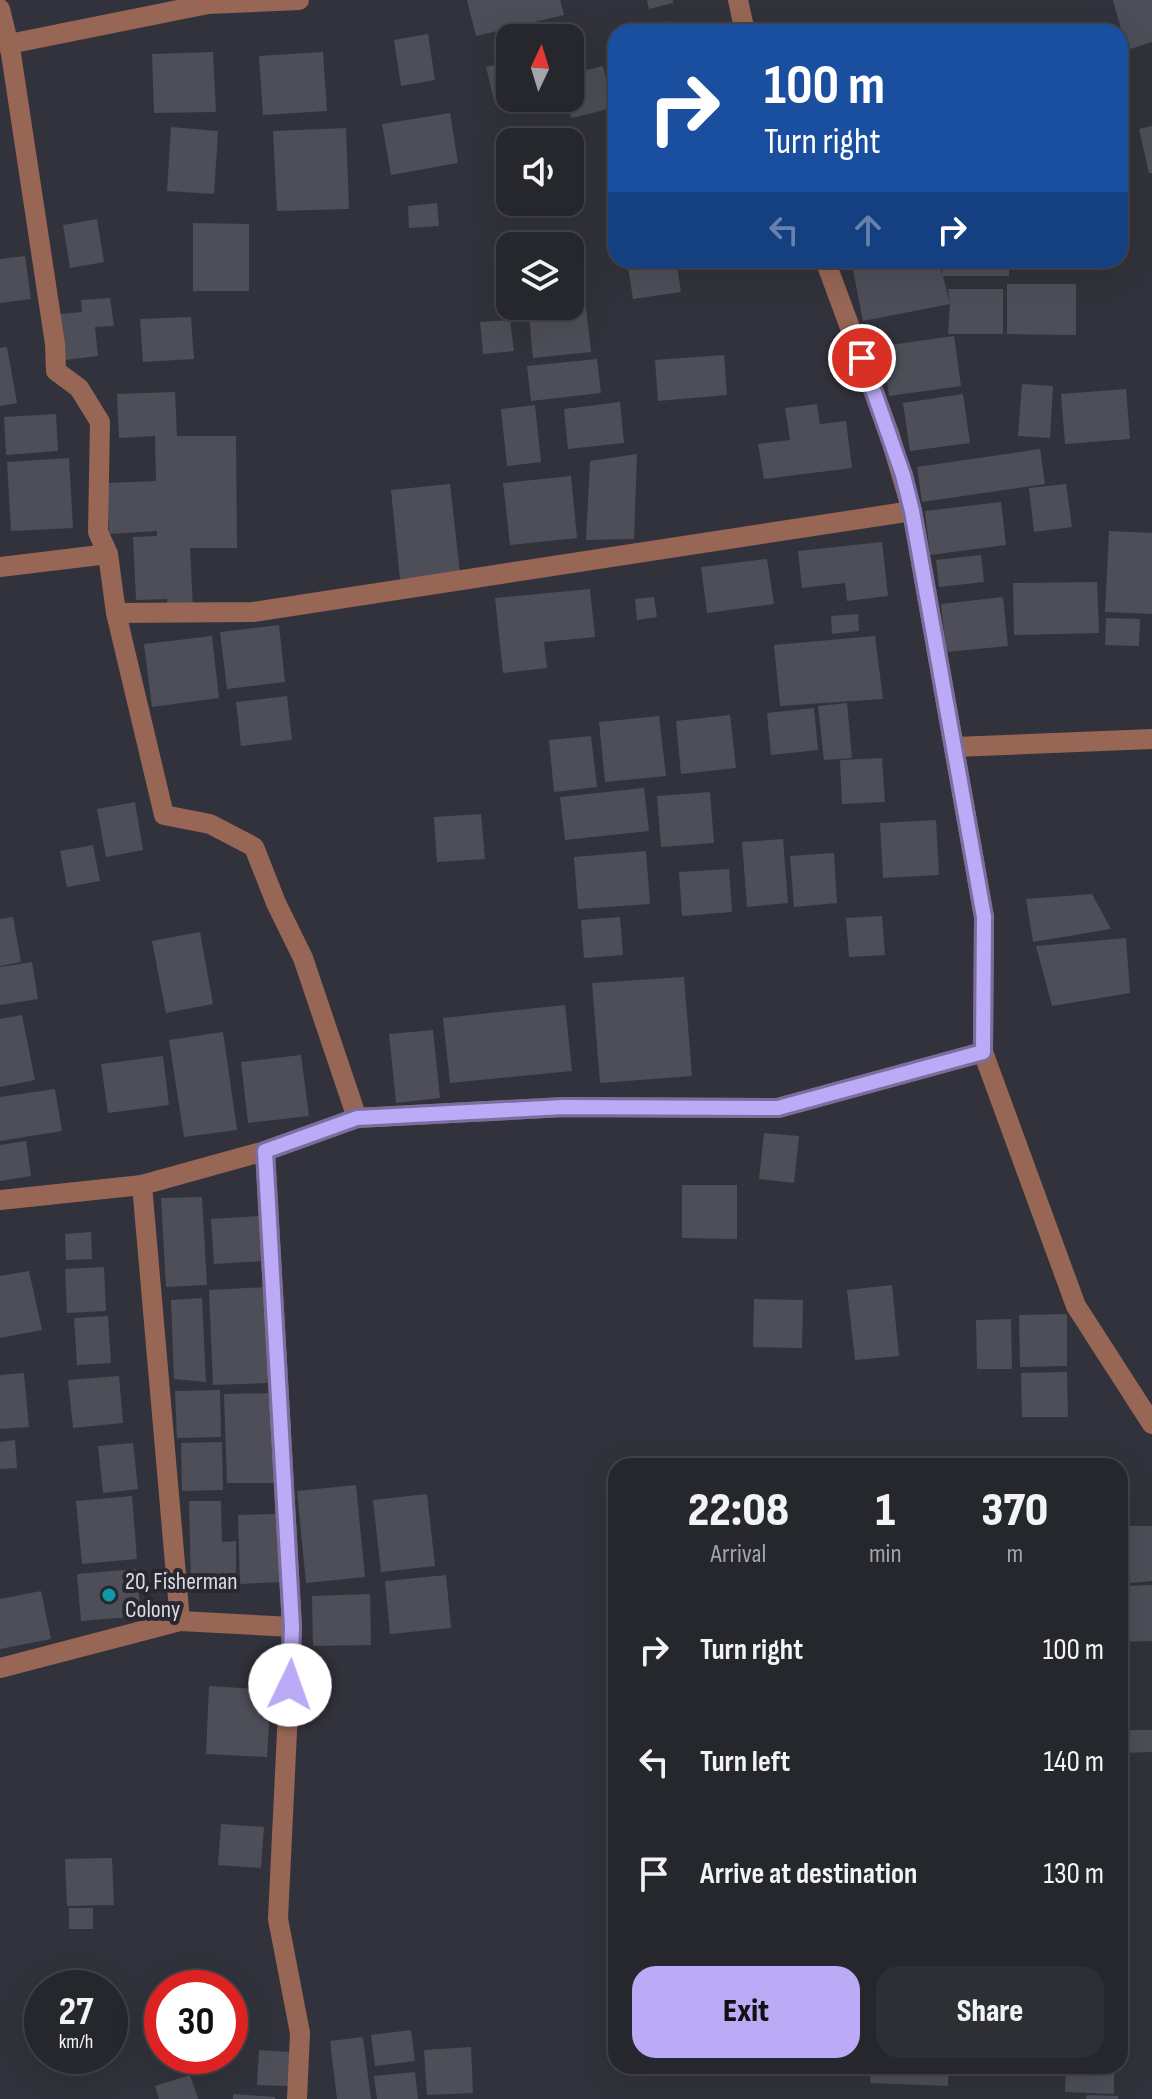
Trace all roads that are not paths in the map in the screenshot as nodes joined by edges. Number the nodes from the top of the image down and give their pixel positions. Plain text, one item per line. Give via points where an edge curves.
1 (299, 0) edge
2 (738, 0) edge
3 (0, 9) edge
4 (743, 24) edge
5 (9, 44) junction
6 (7, 74) edge
7 (828, 268) edge
8 (912, 511) junction
9 (108, 554) junction
10 (0, 567) edge
11 (116, 613) junction
12 (1152, 739) edge
13 (954, 747) junction
14 (983, 1052) junction
15 (357, 1118) junction
16 (265, 1151) junction
17 (142, 1185) junction
18 (0, 1200) edge
19 (1152, 1424) edge
20 (180, 1621) junction
21 (292, 1627) junction
22 (0, 1668) edge
23 (297, 2099) edge

1 - 5 street via 208,4
2 - 4 street
3 - 5 street
5 - 6 street
6 - 9 street via 56,371 79,388 100,422 98,532
7 - 8 street
8 - 11 street via 253,612
8 - 13 street
9 - 10 street
9 - 11 street
11 - 15 street via 164,815 210,824 254,847 303,958
12 - 13 street
13 - 14 street via 984,917
14 - 15 street via 778,1108 564,1107
14 - 19 street via 1076,1306
15 - 16 street
16 - 17 street
16 - 21 street
17 - 18 street
17 - 20 street
20 - 21 street
20 - 22 street
21 - 23 street via 278,1919 300,2033

